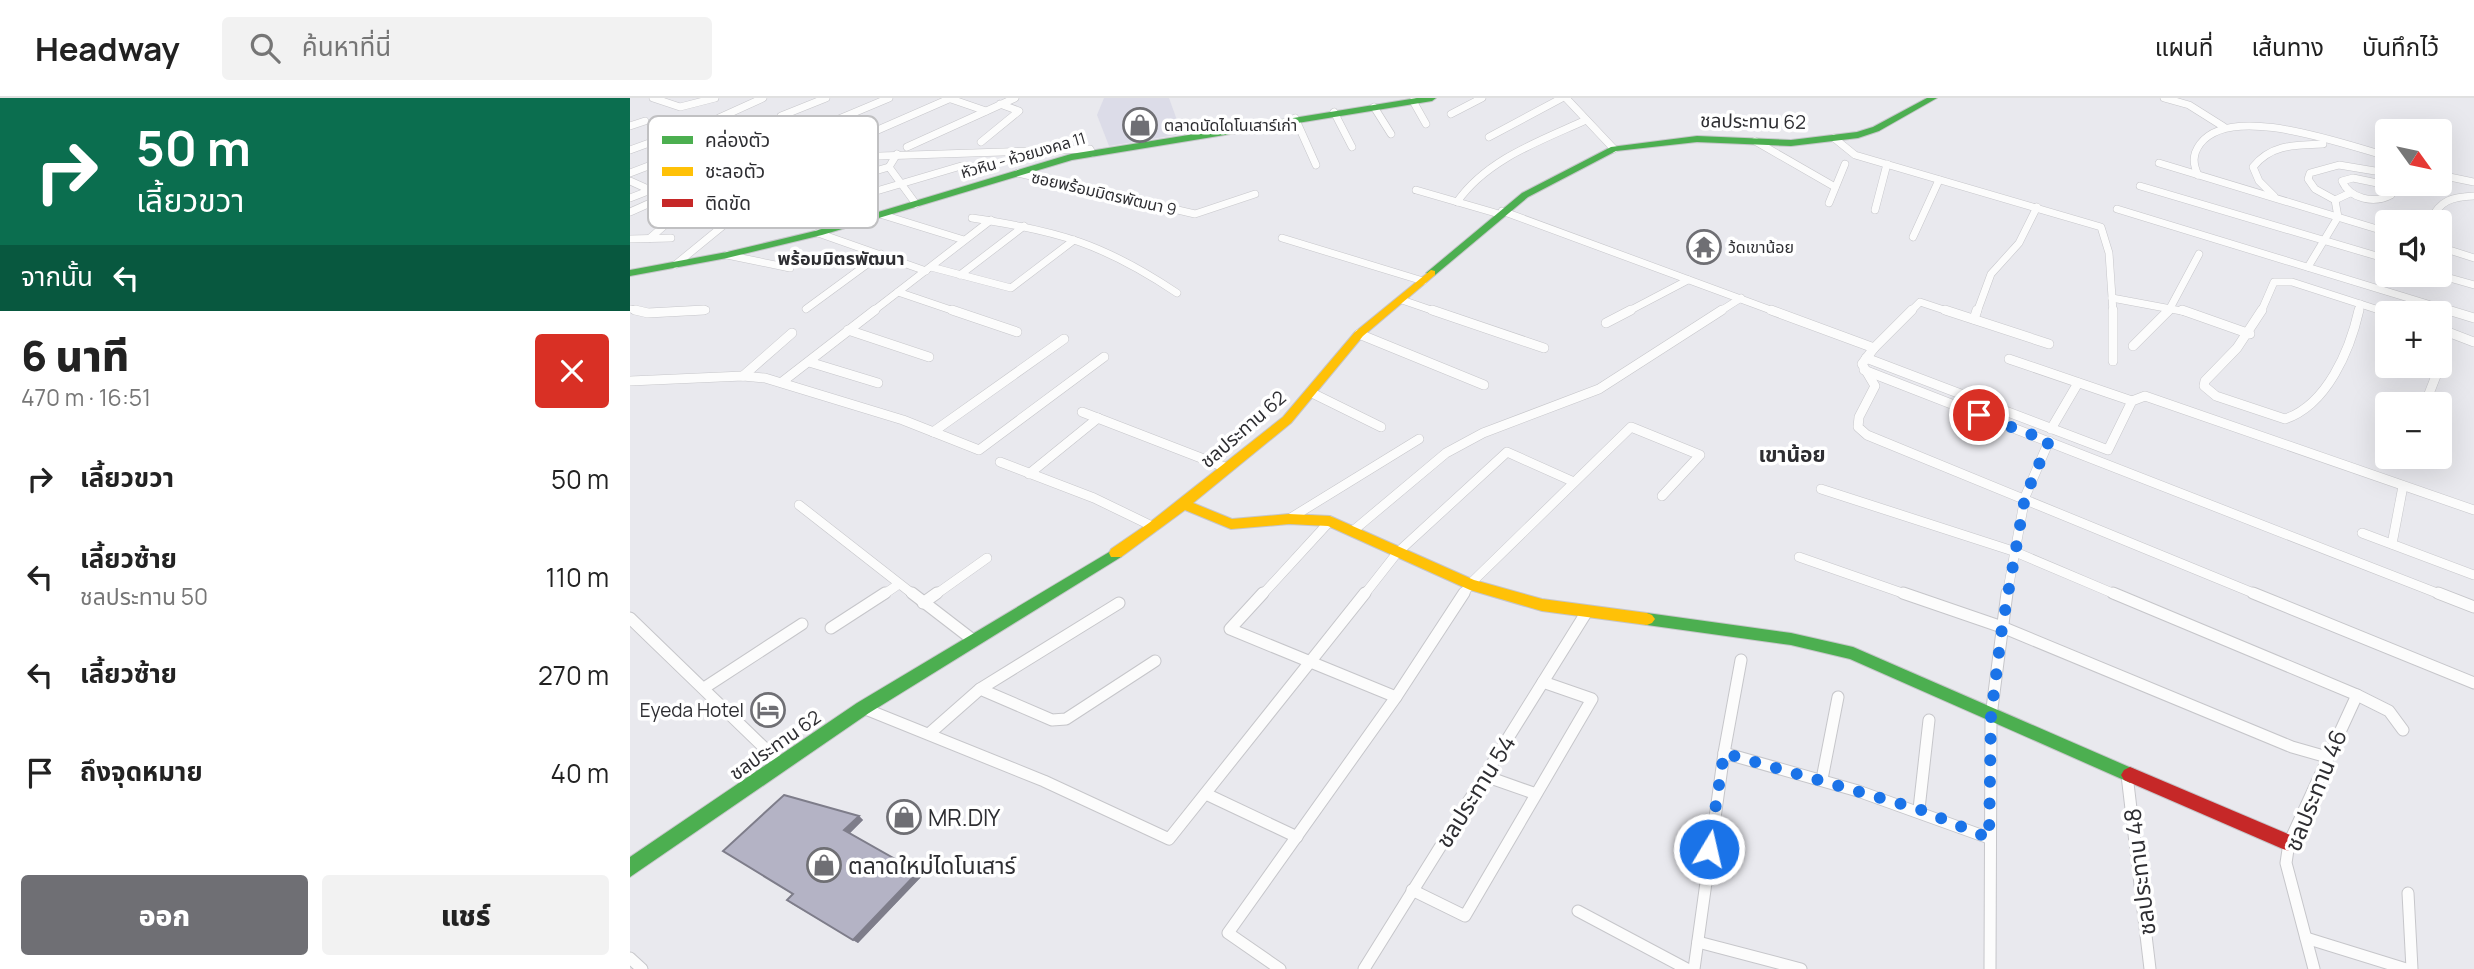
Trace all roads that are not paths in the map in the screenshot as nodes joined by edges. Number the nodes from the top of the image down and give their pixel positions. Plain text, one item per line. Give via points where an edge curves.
1 (653, 98) edge
2 (678, 98) edge
3 (715, 98) edge
4 (763, 98) edge
5 (826, 98) edge
6 (889, 98) edge
7 (950, 98) edge
8 (1015, 98) edge
9 (1482, 98) edge
10 (1564, 98) edge
11 (1933, 98) edge
12 (2164, 98) edge
13 (1423, 99) edge
14 (665, 103) junction
15 (1381, 103) edge
16 (1000, 104) junction
17 (986, 111) junction
18 (1334, 112) junction
19 (1451, 114) dead end
20 (723, 116) edge
21 (780, 116) dead end
22 (847, 116) edge
23 (1295, 118) junction
24 (1586, 120) junction
25 (645, 121) dead end
26 (1426, 124) dead end
27 (630, 126) edge
28 (2224, 127) junction
29 (878, 130) edge
30 (1391, 134) dead end
31 (1489, 137) dead end
32 (1834, 138) junction
33 (1755, 141) junction
34 (981, 142) dead end
35 (648, 143) edge
36 (2330, 143) junction
37 (907, 147) dead end
38 (1352, 148) dead end
39 (1614, 149) junction
40 (630, 150) edge
41 (1093, 152) junction
42 (2375, 153) edge
43 (897, 154) junction
44 (878, 155) edge
45 (2159, 163) dead end
46 (1316, 164) dead end
47 (1844, 164) dead end
48 (1887, 164) junction
49 (648, 166) edge
50 (961, 166) dead end
51 (888, 167) junction
52 (878, 170) edge
53 (2375, 171) edge
54 (630, 173) edge
55 (1018, 173) junction
56 (2198, 175) junction
57 (2452, 177) edge
58 (1939, 180) junction
59 (630, 181) edge
60 (2474, 182) edge
61 (900, 184) junction
62 (2140, 186) dead end
63 (1835, 187) junction
64 (648, 189) edge
65 (1416, 190) dead end
66 (648, 191) edge
67 (878, 191) edge
68 (2350, 193) junction
69 (1255, 194) dead end
70 (2474, 196) edge
71 (630, 198) edge
72 (2276, 198) junction
73 (2335, 200) junction
74 (1457, 202) junction
75 (1829, 202) dead end
76 (648, 204) edge
77 (916, 205) junction
78 (2037, 207) junction
79 (2116, 209) dead end
80 (1875, 210) dead end
81 (2435, 210) edge
82 (630, 212) edge
83 (1500, 213) junction
84 (883, 215) junction
85 (878, 216) edge
86 (2338, 217) junction
87 (972, 218) dead end
88 (991, 220) junction
89 (2375, 225) edge
90 (1024, 226) junction
91 (662, 228) edge
92 (720, 228) edge
93 (836, 228) edge
94 (2372, 228) junction
95 (2375, 229) edge
96 (818, 233) junction
97 (1913, 237) dead end
98 (671, 238) dead end
99 (1282, 238) dead end
100 (630, 239) edge
101 (650, 239) junction
102 (964, 240) junction
103 (1074, 240) junction
104 (2325, 241) junction
105 (2452, 251) edge
106 (881, 254) junction
107 (2199, 254) dead end
108 (727, 256) junction
109 (2375, 256) edge
110 (2474, 258) edge
111 (675, 265) junction
112 (2308, 267) junction
113 (790, 268) dead end
114 (928, 269) junction
115 (630, 274) edge
116 (960, 275) junction
117 (1688, 279) junction
118 (2452, 279) edge
119 (1423, 281) junction
120 (2474, 285) edge
121 (898, 292) junction
122 (1177, 293) dead end
123 (1741, 298) junction
124 (2112, 298) junction
125 (1402, 300) junction
126 (2360, 304) junction
127 (2173, 307) junction
128 (630, 309) edge
129 (806, 309) dead end
130 (2375, 309) edge
131 (706, 310) dead end
132 (2474, 318) edge
133 (1974, 319) junction
134 (1606, 323) dead end
135 (848, 330) junction
136 (1017, 332) dead end
137 (792, 333) dead end
138 (1359, 334) junction
139 (2249, 334) junction
140 (2452, 334) edge
141 (1064, 339) dead end
142 (2474, 342) edge
143 (2049, 344) dead end
144 (2133, 346) dead end
145 (1545, 348) dead end
146 (1874, 348) junction
147 (929, 357) dead end
148 (1104, 357) dead end
149 (1866, 358) junction
150 (2009, 359) dead end
151 (2113, 361) dead end
152 (809, 362) junction
153 (1864, 370) junction
154 (743, 376) junction
155 (782, 382) junction
156 (632, 383) edge
157 (878, 383) dead end
158 (2078, 383) junction
159 (1483, 385) dead end
160 (1312, 393) junction
161 (2132, 401) junction
162 (1082, 412) dead end
163 (1098, 418) junction
164 (1381, 427) dead end
165 (933, 432) junction
166 (2050, 435) junction
167 (1419, 439) dead end
168 (1000, 461) dead end
169 (1227, 468) junction
170 (1030, 474) junction
171 (1574, 482) junction
172 (2403, 486) junction
173 (1821, 489) dead end
174 (1662, 496) dead end
175 (2025, 497) junction
176 (1184, 504) junction
177 (799, 505) dead end
178 (2474, 510) edge
179 (1289, 519) junction
180 (1330, 521) junction
181 (1154, 527) junction
182 (1354, 530) junction
183 (2362, 533) dead end
184 (2392, 544) junction
185 (2013, 551) junction
186 (1396, 553) junction
187 (1798, 557) dead end
188 (987, 558) dead end
189 (2474, 575) edge
190 (899, 584) junction
191 (1470, 584) junction
192 (923, 603) junction
193 (1119, 603) dead end
194 (2474, 607) edge
195 (1586, 613) junction
196 (630, 618) edge
197 (802, 624) dead end
198 (831, 628) dead end
199 (2002, 628) junction
200 (973, 640) junction
201 (1741, 660) dead end
202 (1155, 661) dead end
203 (1310, 662) junction
204 (1543, 682) junction
205 (2474, 682) edge
206 (704, 688) junction
207 (980, 690) junction
208 (2357, 695) junction
209 (1396, 696) junction
210 (1838, 697) dead end
211 (863, 708) junction
212 (1991, 716) junction
213 (1929, 720) dead end
214 (2403, 730) dead end
215 (930, 733) junction
216 (1724, 753) junction
217 (2327, 757) junction
218 (780, 763) junction
219 (2127, 775) junction
220 (1485, 776) junction
221 (1822, 779) junction
222 (1206, 794) junction
223 (1535, 794) junction
224 (1919, 809) junction
225 (1297, 838) junction
226 (1989, 838) junction
227 (2289, 843) junction
228 (630, 868) edge
229 (1412, 890) junction
230 (2408, 893) dead end
231 (1578, 911) dead end
232 (2306, 938) junction
233 (1698, 942) junction
234 (630, 958) edge
235 (642, 969) edge
236 (1280, 969) edge
237 (1364, 969) edge
238 (1687, 969) edge
239 (1694, 969) edge
240 (1801, 969) edge
241 (1990, 969) edge
242 (2150, 969) edge
243 (2314, 969) edge
244 (2406, 969) edge
245 (2412, 969) edge

1 - 14 street
2 - 14 street
3 - 14 street via 680,107
4 - 20 street
5 - 21 street
6 - 22 street
7 - 17 street
7 - 29 street
8 - 16 street
9 - 19 street
10 - 24 street
10 - 31 street
11 - 32 street, ชลประทาน 62 via 1876,130
12 - 28 street via 2189,105
13 - 15 street, หัวหิน - ห้วยมงคล 11
13 - 26 street
15 - 18 street, หัวหิน - ห้วยมงคล 11
15 - 30 street
16 - 17 street
16 - 34 street via 1019,111
17 - 37 street
18 - 23 street, หัวหิน - ห้วยมงคล 11
18 - 38 street
23 - 41 street, หัวหิน - ห้วยมงคล 11
23 - 46 street
24 - 39 street
24 - 74 street via 1496,165 1465,185
25 - 27 street
28 - 36 street via 2281,131
28 - 56 street via 2203,139 2195,150
32 - 33 street, ชลประทาน 62
32 - 48 street via 1848,153
33 - 39 street, ชลประทาน 62 via 1697,139
33 - 63 street
35 - 40 street
36 - 42 street
36 - 72 street via 2280,147 2260,156 2253,167 2259,181
39 - 83 street, ชลประทาน 62 via 1551,180
41 - 43 street
41 - 55 street, หัวหิน - ห้วยมงคล 11
43 - 44 street
43 - 51 street
45 - 56 street
47 - 63 street
48 - 58 street
48 - 80 street
49 - 54 street
50 - 61 street
51 - 52 street
51 - 61 street
53 - 73 street via 2339,165 2310,173 2308,179 2315,189
55 - 69 street, ซอยพร้อมมิตรพัฒนา 9 via 1190,213
55 - 77 street, หัวหิน - ห้วยมงคล 11
56 - 72 street
57 - 60 street
58 - 78 street
58 - 97 street
59 - 64 street
61 - 67 street
61 - 77 street
62 - 104 street
63 - 75 street
65 - 74 street
66 - 71 street
68 - 68 street via 2342,181 2360,178 2382,184 2391,195 2378,200
68 - 73 street
70 - 81 street via 2449,198
72 - 86 street
73 - 86 street
74 - 83 street
76 - 82 street
77 - 84 street, หัวหิน - ห้วยมงคล 11
78 - 124 street via 2101,227
78 - 133 street via 2019,243 1990,274
79 - 112 street
83 - 117 street
83 - 119 street, ชลประทาน 62
84 - 85 street, หัวหิน - ห้วยมงคล 11
84 - 102 street
86 - 94 street
86 - 104 street
87 - 88 street
88 - 90 street
88 - 102 street
89 - 94 street
90 - 103 street
90 - 116 street
91 - 101 street
92 - 111 street
93 - 96 street, หัวหิน - ห้วยมงคล 11
94 - 95 street
96 - 106 street
96 - 108 street, หัวหิน - ห้วยมงคล 11
98 - 101 street
99 - 119 street
100 - 101 street
102 - 114 street
103 - 116 street via 1011,288
103 - 122 street via 1121,257
104 - 109 street
104 - 112 street
105 - 110 street
106 - 114 street
106 - 129 street
107 - 127 street
108 - 111 street, หัวหิน - ห้วยมงคล 11
108 - 113 street
111 - 115 street, หัวหิน - ห้วยมงคล 11
112 - 132 street
114 - 116 street
114 - 121 street
117 - 123 street
117 - 134 street
118 - 120 street
119 - 125 street, ชลประทาน 62
121 - 135 street
121 - 136 street
123 - 146 street
123 - 182 street via 1599,389 1482,433 1446,453
124 - 127 street
124 - 151 street
125 - 138 street, ชลประทาน 62
125 - 145 street
126 - 130 street
126 - 139 street via 2292,282 2274,282
126 - 139 street via 2348,350 2330,379 2295,417 2285,419 2217,396 2204,386
127 - 139 street
127 - 144 street
128 - 131 street via 648,313
133 - 143 street
133 - 146 street via 1920,302
135 - 147 street
135 - 152 street
137 - 154 street
138 - 159 street
138 - 160 street, ชลประทาน 62
140 - 142 street
141 - 165 street
146 - 149 street
148 - 165 street via 979,450
149 - 153 street
149 - 166 street
150 - 158 street
152 - 155 street
152 - 157 street
153 - 166 street
153 - 175 street via 1875,386 1859,417 1861,431
154 - 155 street
154 - 156 street
155 - 165 street
158 - 161 street
158 - 166 street
160 - 164 street
160 - 169 street, ชลประทาน 62 via 1287,420
161 - 166 street via 2108,450
161 - 172 street via 2145,396
162 - 163 street
163 - 169 street
163 - 170 street
166 - 175 street
166 - 194 street
167 - 179 street
168 - 170 street
169 - 176 street, ชลประทาน 62
170 - 181 street
171 - 174 street via 1631,426 1699,454
171 - 186 street via 1507,452
171 - 191 street
172 - 178 street
172 - 184 street
173 - 185 street
175 - 185 street
175 - 205 street
176 - 179 street via 1231,524
176 - 181 street, ชลประทาน 62
177 - 190 street
179 - 180 street
180 - 182 street
180 - 203 street via 1230,629
181 - 200 street, ชลประทาน 62
182 - 186 street
183 - 184 street
184 - 189 street
185 - 199 street
185 - 208 street
186 - 191 street
186 - 203 street
187 - 199 street
188 - 192 street
190 - 192 street
190 - 198 street
191 - 195 street via 1502,596
191 - 209 street
192 - 200 street
193 - 207 street
195 - 204 street, ชลประทาน 54
195 - 212 street via 1791,639 1853,653
196 - 206 street
197 - 206 street
199 - 212 street
199 - 217 street via 2292,747
200 - 211 street, ชลประทาน 62
201 - 216 street
202 - 207 street via 1066,719 1052,720
203 - 209 street
203 - 222 street
204 - 220 street, ชลประทาน 54
204 - 223 street via 1592,699
206 - 218 street
207 - 215 street
208 - 214 street via 2389,711
208 - 217 street, ชลประทาน 46
209 - 225 street
210 - 221 street
211 - 215 street
211 - 218 street, ชลประทาน 62
212 - 219 street
212 - 226 street
213 - 224 street
215 - 222 street via 1169,839
216 - 221 street
216 - 233 street
217 - 227 street, ชลประทาน 46
218 - 228 street, ชลประทาน 62
219 - 227 street
219 - 242 street, ชลประทาน 48
220 - 223 street
220 - 229 street, ชลประทาน 54
221 - 224 street
222 - 225 street
223 - 229 street via 1465,916
224 - 226 street
225 - 236 street via 1228,933
226 - 241 street
227 - 232 street, ชลประทาน 46 via 2286,863
229 - 237 street, ชลประทาน 54
230 - 245 street
231 - 238 street
232 - 243 street, ชลประทาน 46
232 - 244 street
233 - 239 street
233 - 240 street
234 - 235 street

